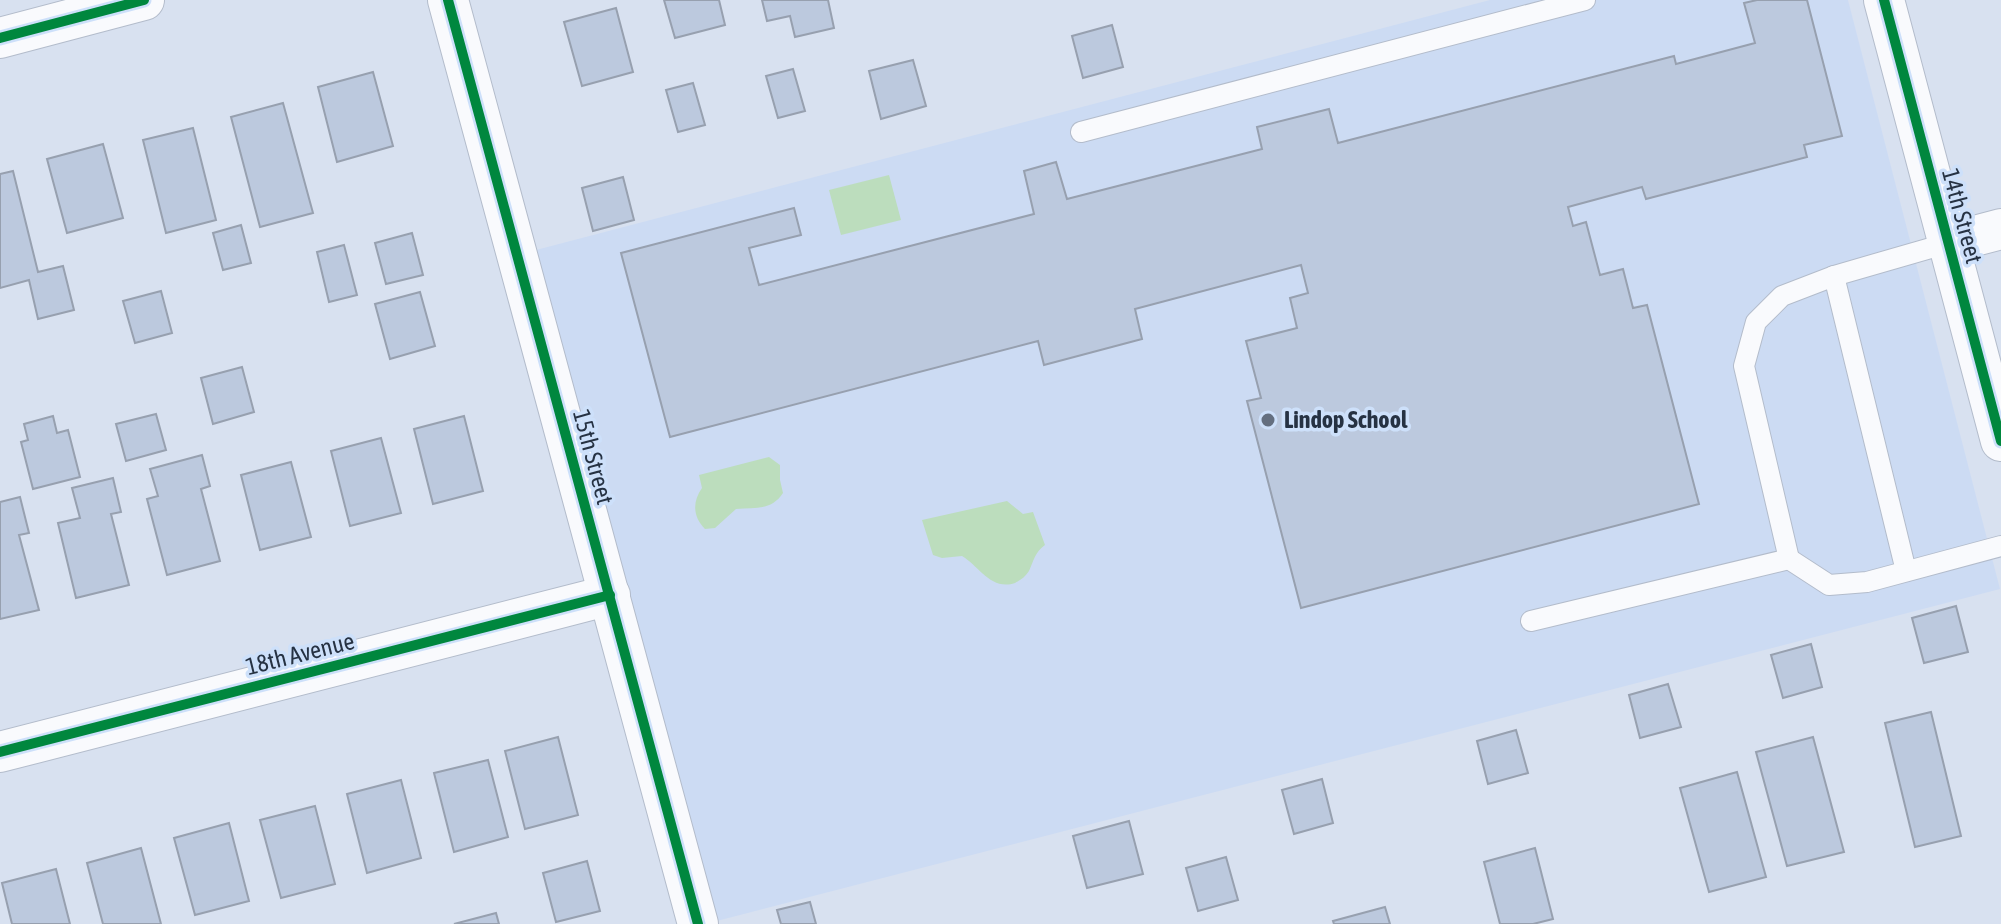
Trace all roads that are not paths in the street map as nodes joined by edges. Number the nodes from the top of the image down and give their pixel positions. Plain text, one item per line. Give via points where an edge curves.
1 (144, 0) edge
2 (448, 0) edge
3 (1585, 0) edge
4 (1884, 0) edge
5 (0, 38) edge
6 (1081, 132) dead end
7 (2001, 229) edge
8 (1948, 243) junction
9 (1834, 276) junction
10 (2001, 441) edge
11 (2001, 546) edge
12 (1789, 559) junction
13 (1906, 571) junction
14 (610, 595) junction
15 (1531, 621) dead end
16 (0, 752) edge
17 (698, 924) edge

1 - 5 street
2 - 14 street, 15th Street
3 - 6 lane
4 - 8 street, 14th Street
7 - 8 street
8 - 9 lane
8 - 10 street, 14th Street
9 - 12 lane via 1782,296 1756,322 1744,366
9 - 13 lane
11 - 13 lane
12 - 13 lane via 1829,585
12 - 15 lane
14 - 16 street, 18th Avenue
14 - 17 street, 15th Street

